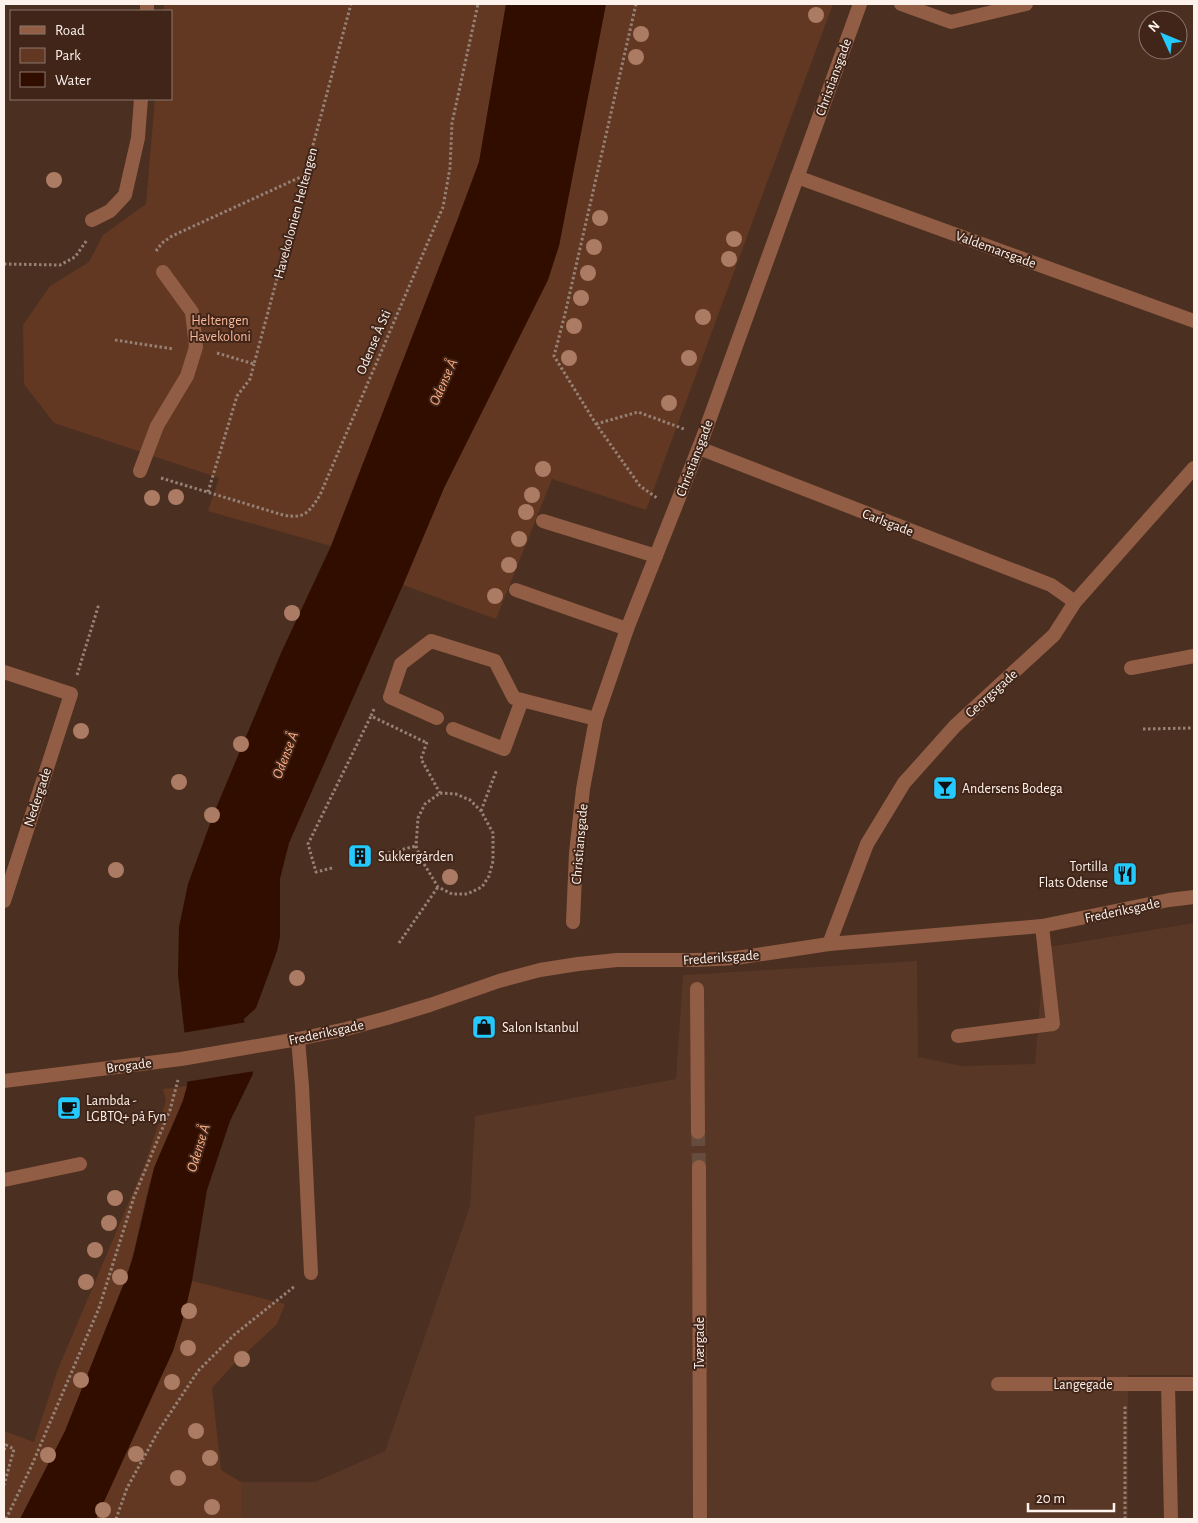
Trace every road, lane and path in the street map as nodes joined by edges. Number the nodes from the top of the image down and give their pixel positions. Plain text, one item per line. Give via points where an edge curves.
1 (351, 4) edge
2 (478, 4) edge
3 (636, 4) edge
4 (860, 4) edge
5 (901, 4) edge
6 (1026, 4) edge
7 (141, 100) edge
8 (305, 175) junction
9 (797, 177) junction
10 (92, 220) joint
11 (4, 264) edge
12 (163, 272) joint
13 (1194, 320) edge
14 (115, 340) dead end
15 (195, 350) junction
16 (254, 364) junction
17 (596, 424) junction
18 (701, 442) junction
19 (1194, 468) edge
20 (140, 471) joint
21 (208, 492) junction
22 (674, 510) junction
23 (543, 521) dead end
24 (656, 556) junction
25 (516, 590) dead end
26 (1075, 602) junction
27 (100, 604) dead end
28 (627, 629) junction
29 (1194, 656) edge
30 (1131, 668) dead end
31 (4, 672) edge
32 (71, 694) junction
33 (522, 700) junction
34 (371, 716) dead end
35 (437, 718) dead end
36 (596, 719) junction
37 (384, 722) dead end
38 (1143, 728) dead end
39 (1194, 728) edge
40 (453, 729) dead end
41 (504, 749) junction
42 (440, 793) junction
43 (481, 811) junction
44 (416, 846) junction
45 (388, 853) dead end
46 (332, 868) dead end
47 (438, 887) junction
48 (1194, 897) edge
49 (4, 901) edge
50 (573, 922) dead end
51 (1042, 926) junction
52 (399, 943) dead end
53 (829, 944) junction
54 (697, 989) dead end
55 (958, 1036) dead end
56 (298, 1039) junction
57 (254, 1046) joint
58 (181, 1059) junction
59 (4, 1081) edge
60 (698, 1132) tunnel mouth
61 (80, 1164) dead end
62 (699, 1166) tunnel mouth
63 (4, 1180) edge
64 (311, 1274) joint
65 (998, 1384) dead end
66 (1125, 1384) junction
67 (1168, 1384) junction
68 (1194, 1384) edge
69 (4, 1450) edge
70 (4, 1485) edge
71 (6, 1519) edge
72 (116, 1519) edge
73 (700, 1519) edge
74 (1125, 1519) edge
75 (1170, 1519) edge

1 - 8 path, Havekolonien Heltengen
2 - 21 path, Odense Å Sti via 452,123 450,168 443,207 320,495 306,513 295,517
3 - 17 path via 554,356
4 - 9 street, Christiansgade
5 - 6 street via 951,22
7 - 10 street via 138,138 126,195 110,211
8 - 12 path via 172,236 162,243 155,255
8 - 16 path, Havekolonien Heltengen
9 - 13 street, Valdemarsgade
9 - 18 street, Christiansgade
10 - 11 path via 86,242 75,257 60,265
12 - 15 street via 192,312
14 - 15 path
15 - 16 path
15 - 20 street via 188,376 157,426
16 - 21 path, Havekolonien Heltengen via 250,378 237,396
17 - 18 path via 638,412
17 - 22 path via 640,486
18 - 22 street, Christiansgade
18 - 26 street, Carlsgade via 1051,585
19 - 26 street, Georgsgade
20 - 21 path, Odense Å Sti
22 - 24 street, Christiansgade
23 - 24 street
24 - 28 street, Christiansgade
25 - 28 street
26 - 53 street, Georgsgade via 1054,635 955,726 904,784 868,844
27 - 32 path
28 - 36 street, Christiansgade
29 - 30 street
31 - 32 street
32 - 49 street, Nedergade
33 - 35 street via 514,698 495,662 431,641 401,664 390,697
33 - 36 street
33 - 41 street
34 - 46 path via 308,844 316,872
36 - 50 street, Christiansgade via 578,835
37 - 42 path via 427,742 421,759
38 - 39 path
40 - 41 street
41 - 43 path
42 - 43 path via 456,794 470,800
42 - 44 path via 425,804 418,818
43 - 47 path via 493,833 493,861 489,876 482,887 467,894 452,894
44 - 45 path
44 - 47 path
47 - 52 path
48 - 51 street, Frederiksgade
51 - 53 street, Frederiksgade
51 - 55 street via 1053,1024
53 - 56 street, Frederiksgade via 736,958 617,960 550,969 499,981 387,1018
54 - 60 street
56 - 57 street, Frederiksgade
56 - 64 street
57 - 58 street, Brogade
58 - 59 street, Brogade
58 - 71 path via 170,1110 134,1197 99,1308
61 - 63 street
62 - 73 street, Tværgade
64 - 72 path via 234,1336 198,1371 127,1488
65 - 66 street, Langegade
66 - 67 street, Langegade
66 - 74 path
67 - 68 street, Langegade
67 - 75 street
69 - 70 path via 6,1445 14,1450

